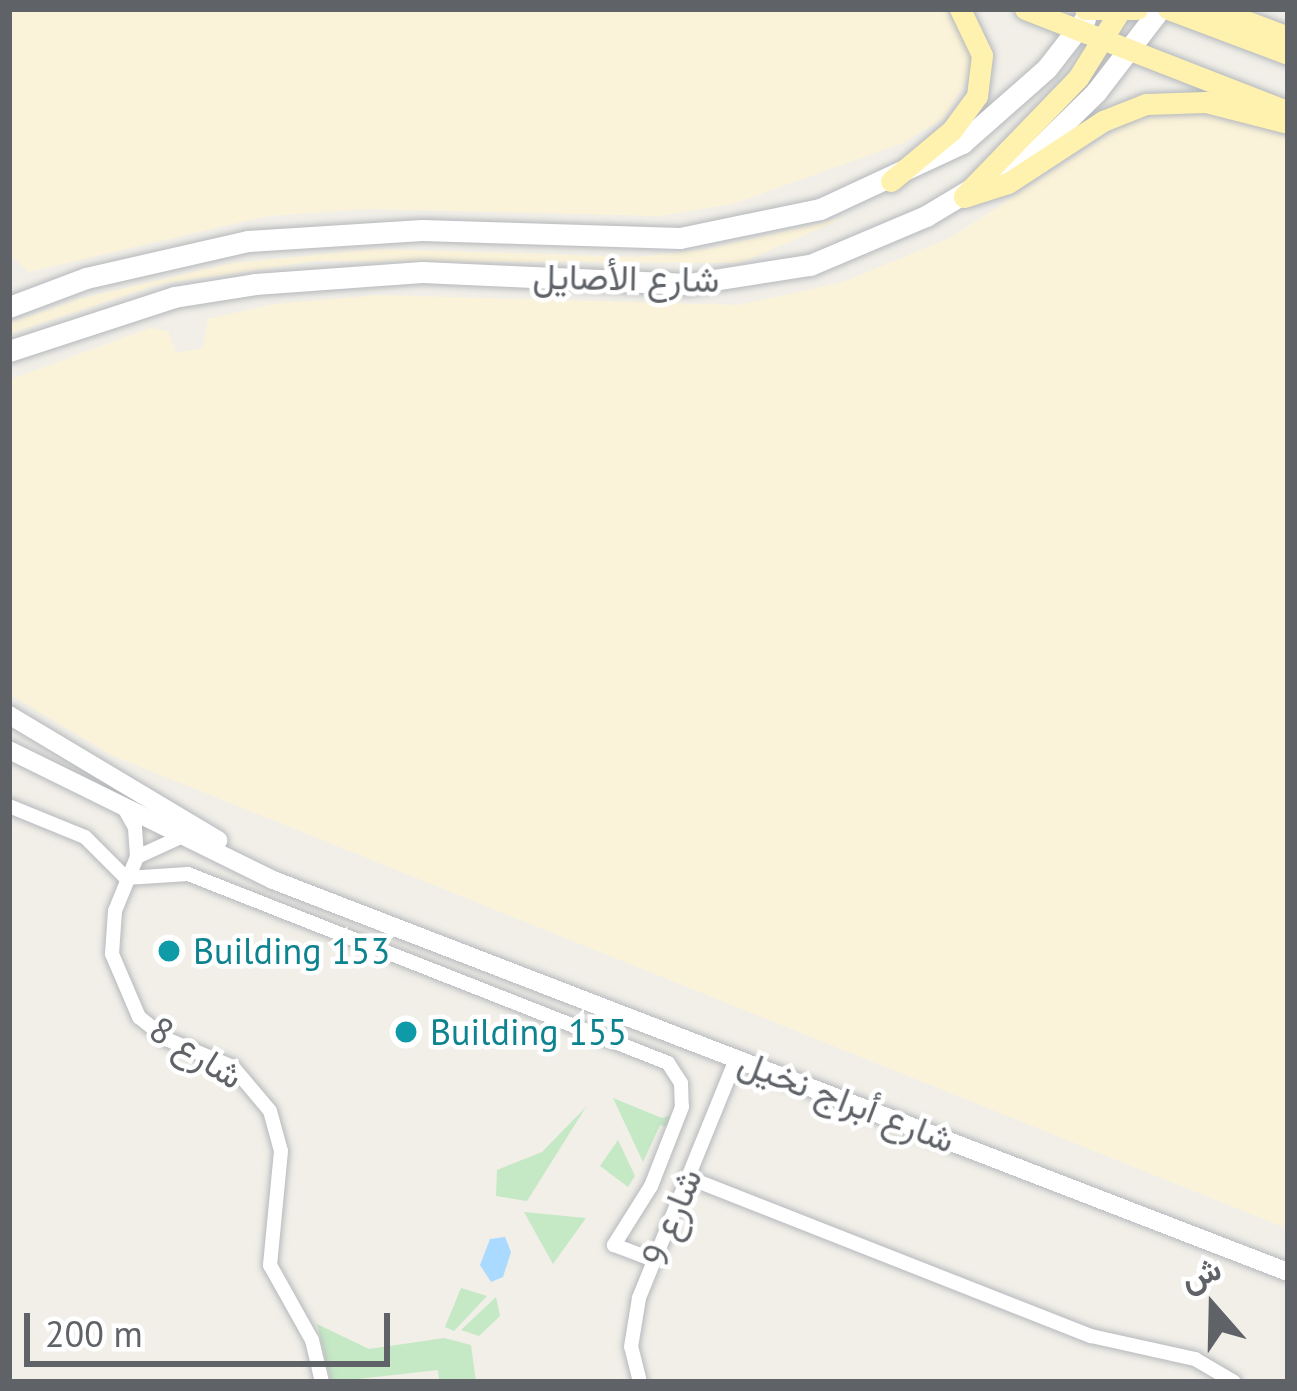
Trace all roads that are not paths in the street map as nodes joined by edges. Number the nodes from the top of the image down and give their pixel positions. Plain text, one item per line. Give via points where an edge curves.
1 (960, 9) edge
2 (1024, 9) edge
3 (1164, 9) edge
4 (1214, 9) edge
5 (1252, 9) edge
6 (1109, 12) edge
7 (1288, 22) edge
8 (1288, 37) edge
9 (1106, 41) junction
10 (1129, 50) junction
11 (1288, 54) edge
12 (1288, 111) edge
13 (1288, 123) edge
14 (891, 181) junction
15 (964, 196) junction
16 (9, 307) edge
17 (9, 351) edge
18 (9, 715) edge
19 (9, 750) edge
20 (120, 803) junction
21 (9, 806) edge
22 (183, 836) junction
23 (137, 857) junction
24 (126, 878) junction
25 (406, 931) junction
26 (736, 1057) junction
27 (688, 1177) junction
28 (654, 1260) junction
29 (1288, 1272) edge
30 (322, 1382) edge
31 (640, 1382) edge
32 (1234, 1382) edge

1 - 14 main road via 982,55 977,96 952,130
2 - 6 main road
3 - 10 main road, شارع الأصايل
3 - 11 main road
4 - 8 main road
5 - 7 main road
6 - 9 main road
6 - 9 main road
6 - 10 main road
6 - 14 main road, شارع الأصايل via 1006,110
9 - 10 main road
9 - 15 main road
10 - 12 main road
10 - 15 main road, شارع الأصايل via 1067,123
13 - 15 main road via 1206,102 1146,104 1103,121 1008,183
14 - 16 main road, شارع الأصايل via 820,209 680,238 422,230 248,241 146,262
15 - 17 main road, شارع الأصايل via 849,251 751,278 630,283 422,272 255,284 143,306
18 - 25 street, شارع أبراج نخيل via 245,855
19 - 20 street, شارع أبراج نخيل
20 - 22 street, شارع أبراج نخيل
20 - 23 street via 135,828
21 - 24 street via 85,837
22 - 23 street
22 - 25 street, شارع أبراج نخيل
23 - 24 street, شارع 8
24 - 28 street via 188,874 668,1064 683,1094 678,1120 614,1245
24 - 30 street, شارع 8 via 110,929 123,993 166,1039 233,1067 261,1095 277,1129 270,1265 312,1340
25 - 26 street, شارع أبراج نخيل
26 - 27 street, شارع 9
26 - 29 street, شارع أبراج نخيل
27 - 28 street, شارع 9
27 - 32 street via 1091,1336 1196,1358
28 - 31 street, شارع 9 via 632,1322

